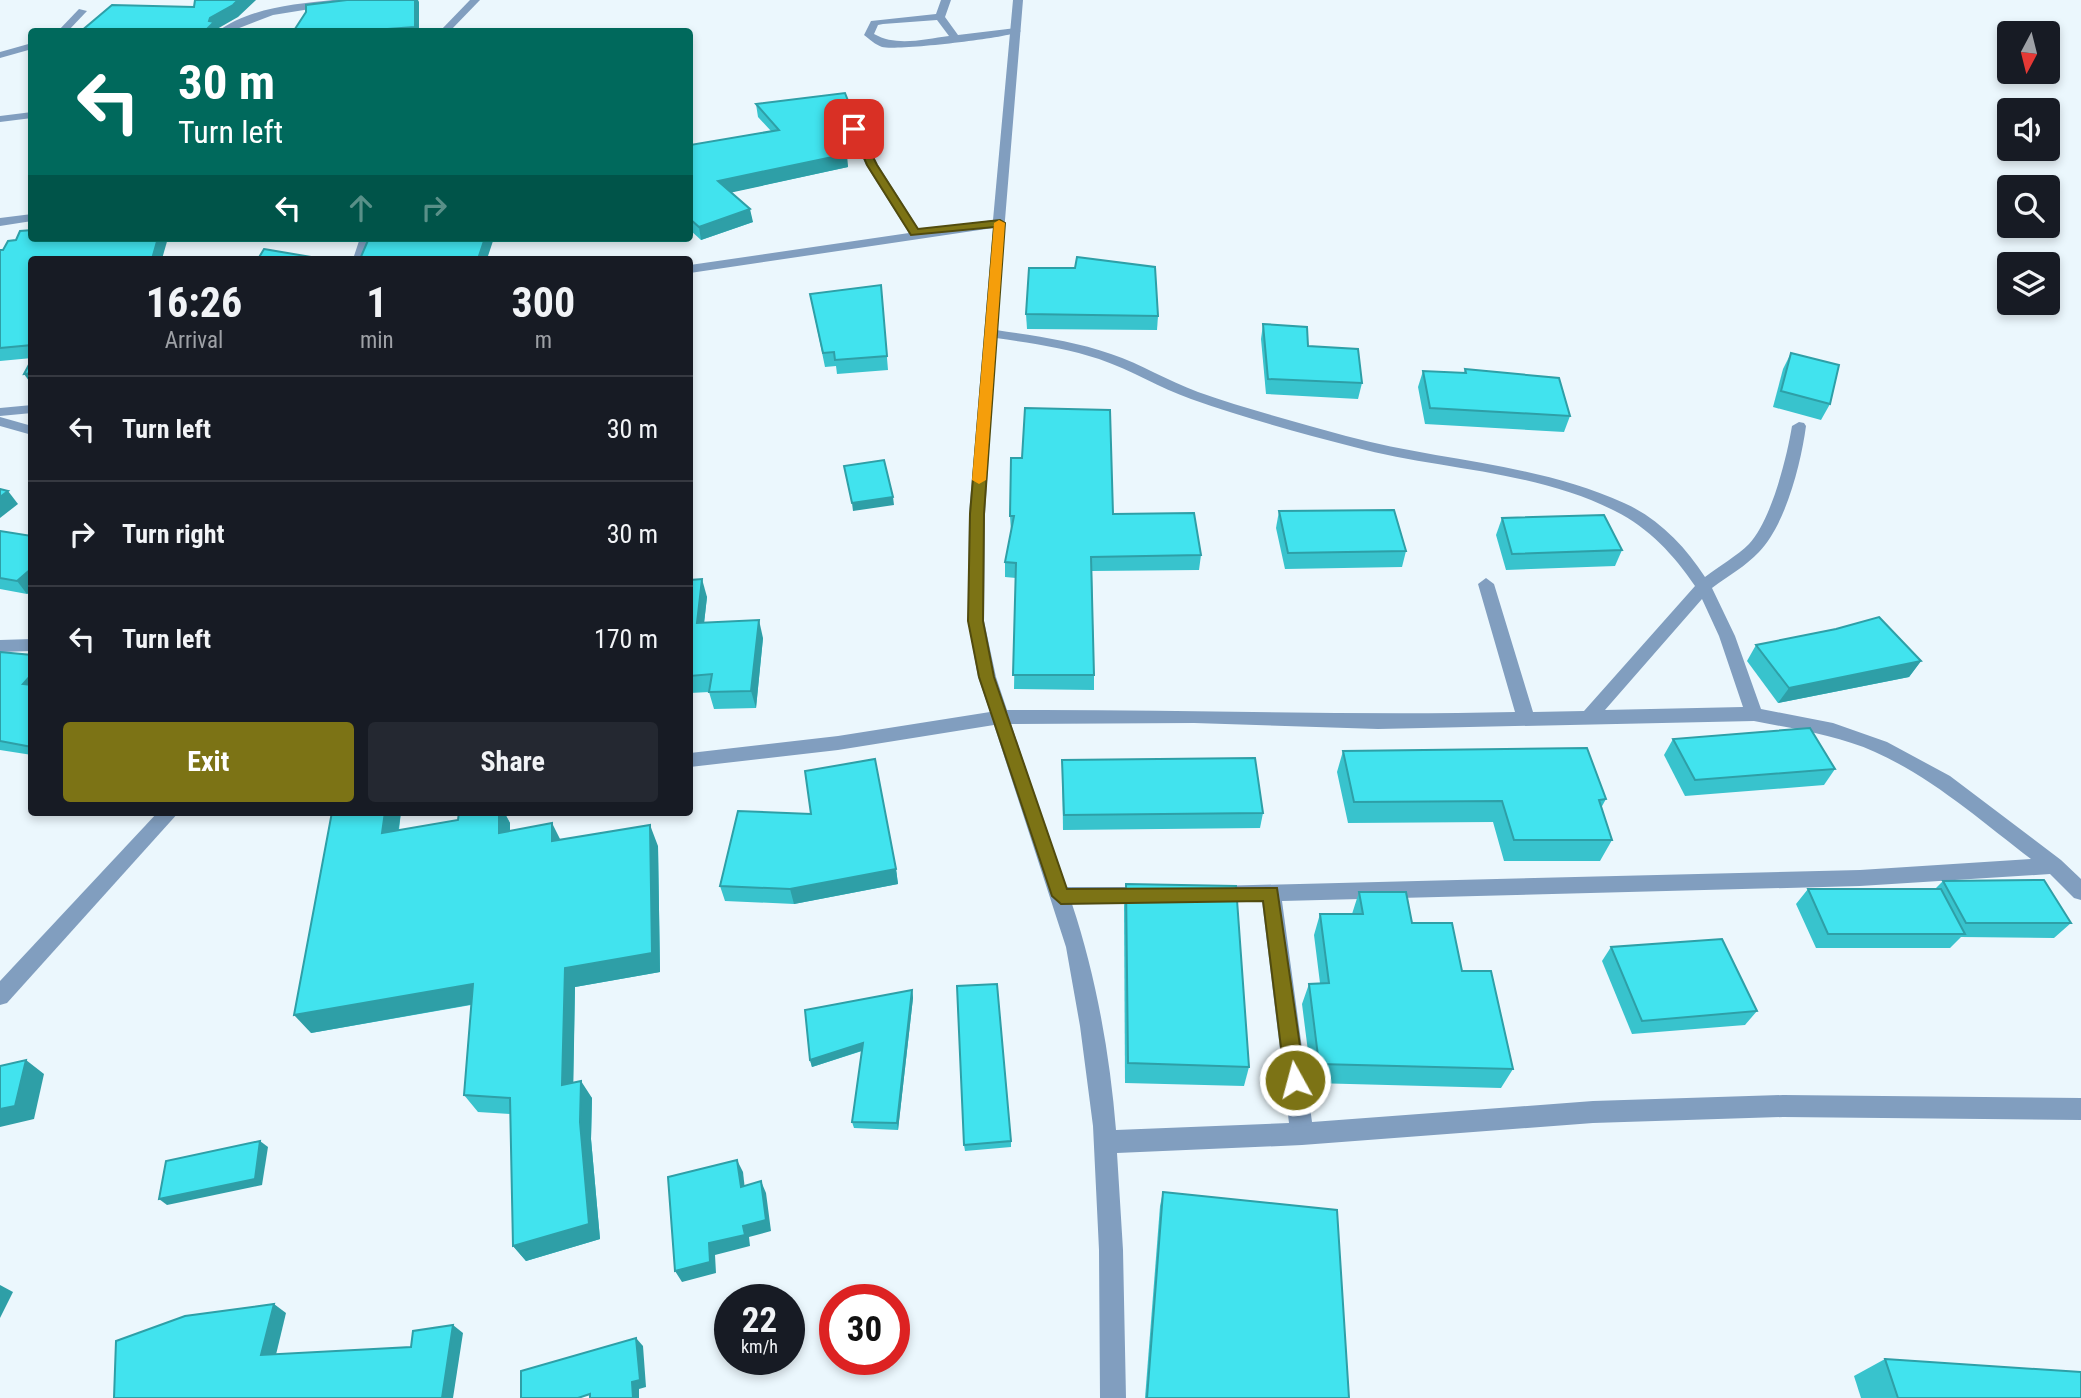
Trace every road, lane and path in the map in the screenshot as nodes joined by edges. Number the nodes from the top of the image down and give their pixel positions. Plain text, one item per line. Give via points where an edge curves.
1 (361, 0) edge
2 (474, 0) edge
3 (946, 0) edge
4 (1018, 0) edge
5 (82, 11) dead end
6 (940, 17) junction
7 (65, 28) edge
8 (229, 28) edge
9 (447, 28) edge
10 (1016, 31) junction
11 (957, 40) junction
12 (28, 47) edge
13 (0, 55) edge
14 (28, 116) edge
15 (0, 119) edge
16 (854, 129) edge
17 (28, 218) edge
18 (0, 222) edge
19 (1000, 223) junction
20 (915, 233) junction
21 (693, 270) edge
22 (990, 333) junction
23 (28, 409) edge
24 (0, 412) edge
25 (0, 421) edge
26 (1799, 426) dead end
27 (28, 430) edge
28 (1486, 584) dead end
29 (1704, 586) junction
30 (28, 645) edge
31 (0, 646) edge
32 (1754, 714) junction
33 (1002, 717) junction
34 (1588, 718) junction
35 (1526, 719) junction
36 (693, 760) edge
37 (166, 816) edge
38 (2054, 866) junction
39 (2081, 892) edge
40 (1271, 893) junction
41 (1201, 894) edge
42 (1173, 895) edge
43 (1061, 896) junction
44 (0, 996) edge
45 (2081, 1109) edge
46 (1301, 1134) junction
47 (1105, 1142) junction
48 (1113, 1398) edge

1 - 8 street via 273,12
2 - 9 street
3 - 6 street
4 - 10 street
5 - 7 street
6 - 11 street
6 - 11 street via 874,23 869,35 884,44
10 - 11 street
10 - 19 street
12 - 13 street
14 - 15 street
16 - 20 street
17 - 18 street
19 - 20 street
19 - 22 street
20 - 21 street
22 - 29 street via 1092,353 1195,396 1401,456 1588,493 1650,525 1677,549
22 - 33 street via 974,589 981,652
23 - 24 street
25 - 27 street
26 - 29 street via 1795,456 1766,533 1744,558
28 - 35 street
29 - 32 street via 1725,626
29 - 34 street
30 - 31 street
32 - 34 street
32 - 38 street via 1833,730 1881,747 1943,781
33 - 35 street via 1194,716 1365,722
33 - 36 street
33 - 43 street
34 - 35 street
37 - 44 street
38 - 39 street
38 - 40 street via 1833,879
40 - 41 street
40 - 46 street
42 - 43 street
43 - 47 street via 1091,1026
45 - 46 street via 1783,1106 1620,1111
46 - 47 street
47 - 48 street

